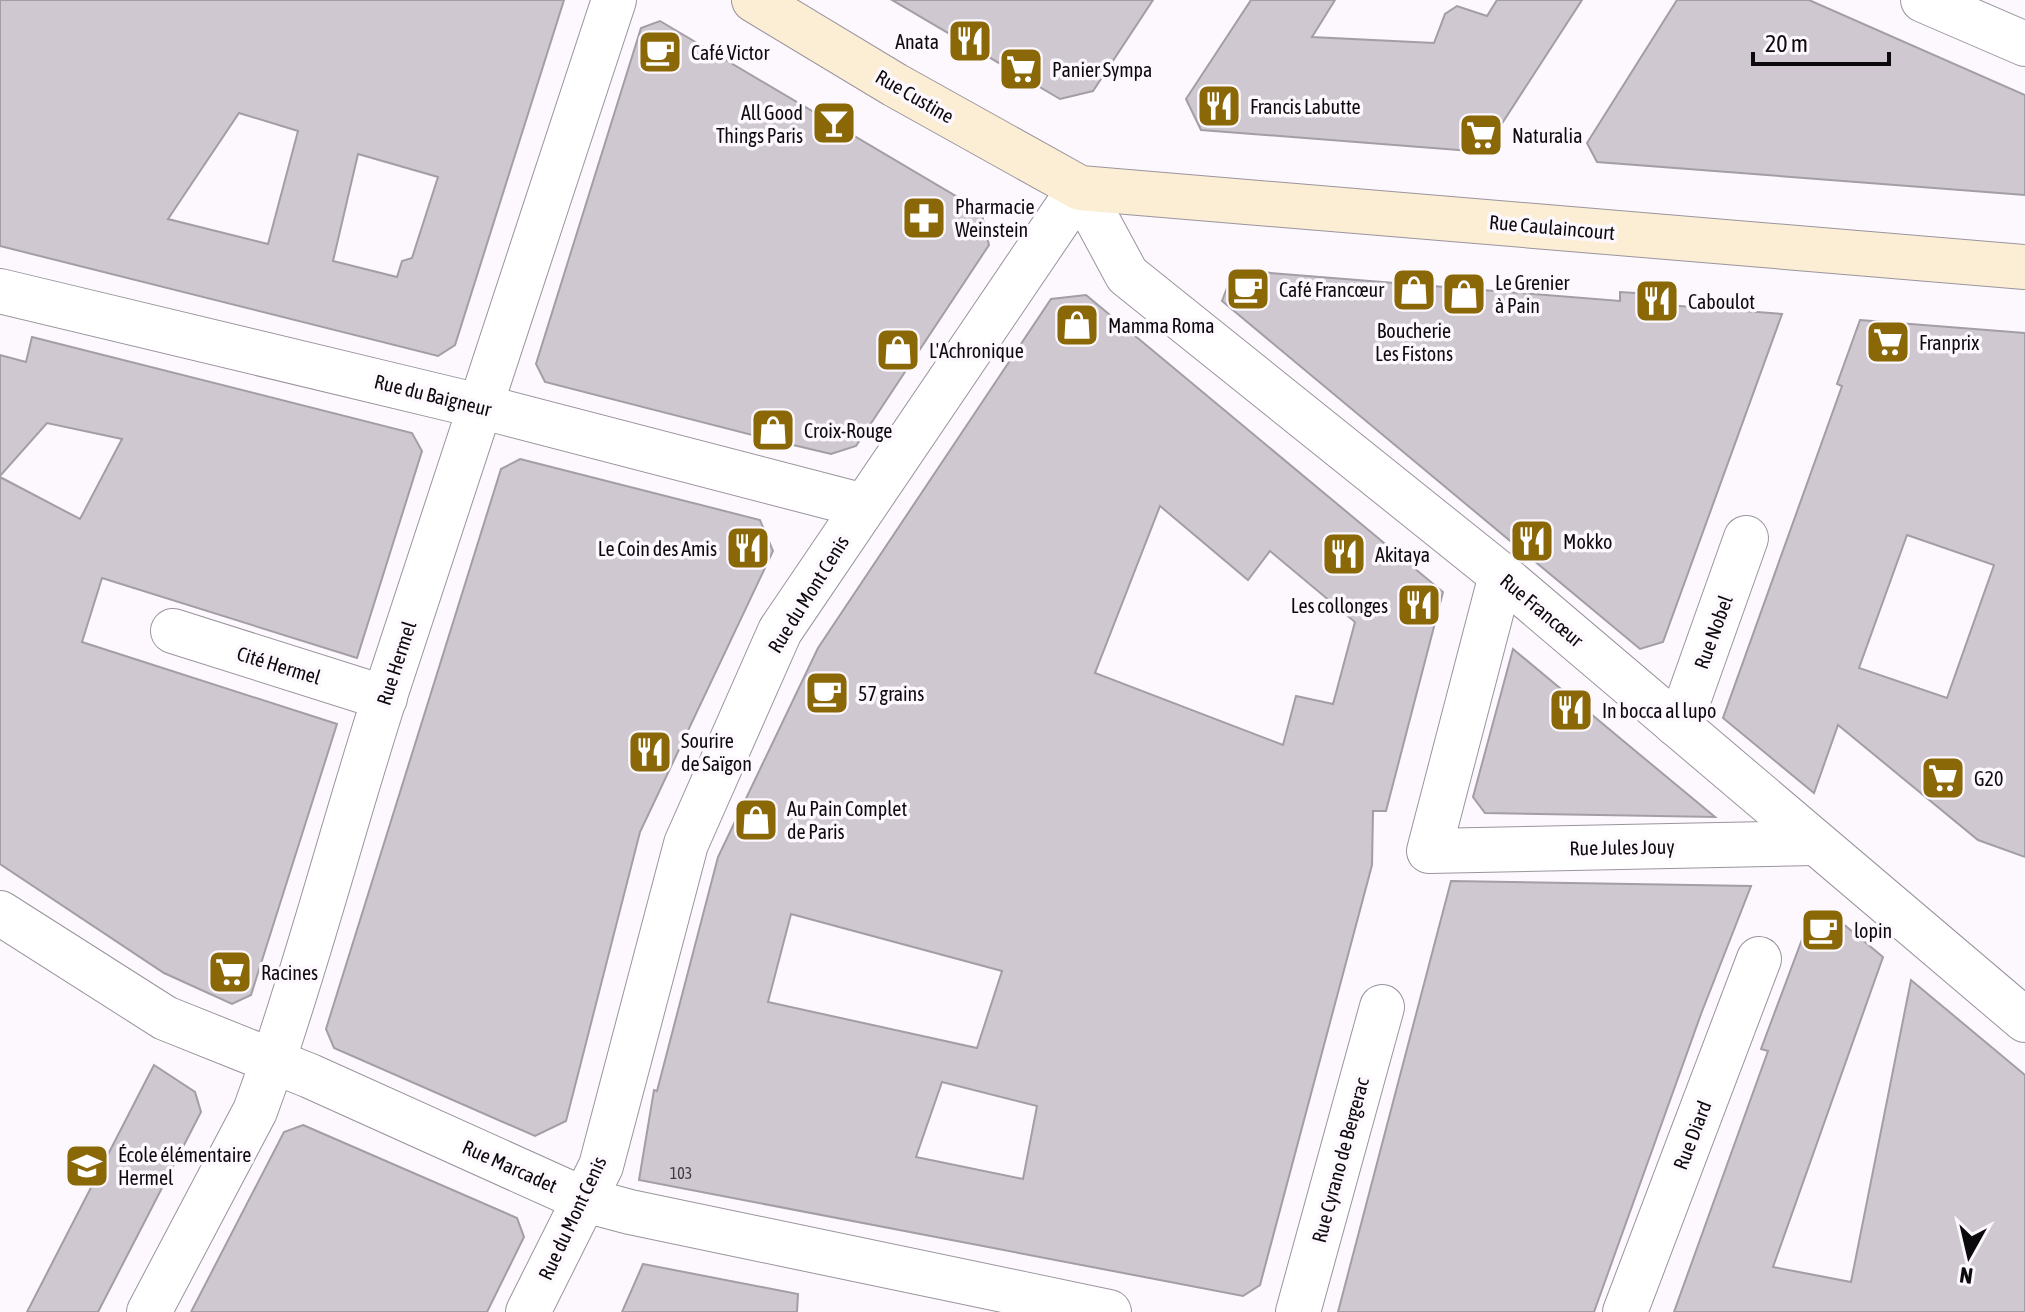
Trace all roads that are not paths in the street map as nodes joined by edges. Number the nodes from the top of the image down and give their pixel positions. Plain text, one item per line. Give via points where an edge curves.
1 (614, 0) edge
2 (754, 0) edge
3 (1923, 0) edge
4 (2025, 44) edge
5 (1080, 188) junction
6 (2025, 267) edge
7 (0, 291) edge
8 (479, 406) junction
9 (864, 506) junction
10 (1746, 538) dead end
11 (1501, 575) junction
12 (173, 631) dead end
13 (385, 698) junction
14 (1676, 724) junction
15 (1814, 843) junction
16 (0, 913) edge
17 (1759, 959) dead end
18 (1382, 1007) dead end
19 (2025, 1020) edge
20 (273, 1061) junction
21 (585, 1200) junction
22 (1052, 1307) edge
23 (149, 1312) edge
24 (528, 1312) edge
25 (1109, 1312) edge
26 (1298, 1312) edge
27 (1625, 1312) edge

1 - 8 street, Rue Hermel
2 - 5 street, Rue Custine
3 - 4 street
5 - 6 street, Rue Caulaincourt
5 - 9 street, Rue du Mont Cenis
5 - 11 street, Rue Francœur via 1127,275
7 - 8 street, Rue du Baigneur
8 - 9 street, Rue du Baigneur
8 - 13 street, Rue Hermel
9 - 21 street, Rue du Mont Cenis via 780,631 686,844 601,1166
10 - 14 street, Rue Nobel
11 - 14 street, Rue Francœur
11 - 15 street, Rue Jules Jouy via 1429,851
12 - 13 street, Cité Hermel
13 - 20 street, Rue Hermel
14 - 15 street, Rue Francœur
15 - 19 street, Rue Francœur
16 - 20 street, Rue Marcadet via 165,1018
17 - 27 street, Rue Diard
18 - 26 street, Rue Cyrano de Bergerac
20 - 21 street, Rue Marcadet
20 - 23 street, Rue Hermel via 255,1111
21 - 22 street, Rue Marcadet
21 - 24 street, Rue du Mont Cenis
22 - 25 street, Rue Marcadet

